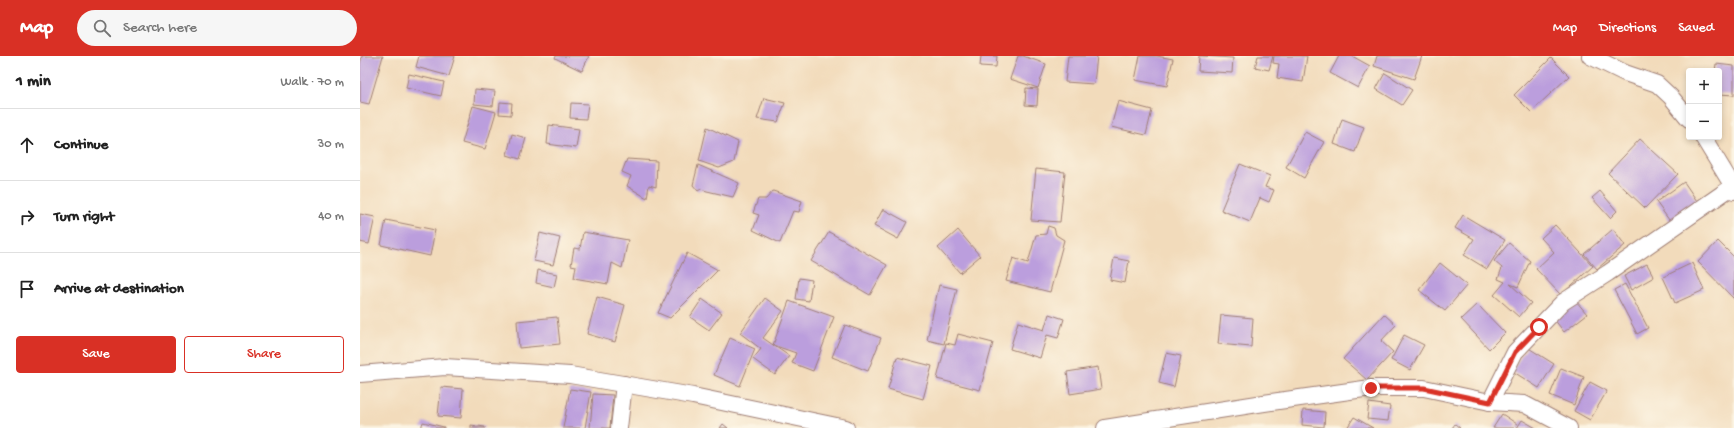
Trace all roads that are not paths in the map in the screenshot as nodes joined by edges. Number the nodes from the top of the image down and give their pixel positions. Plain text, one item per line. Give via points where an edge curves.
1 (1590, 56) edge
2 (1686, 115) edge
3 (1705, 140) edge
4 (1734, 188) edge
5 (1734, 192) edge
6 (360, 374) edge
7 (624, 384) junction
8 (1490, 402) junction
9 (619, 428) edge
10 (846, 428) edge
11 (1105, 428) edge
12 (1569, 428) edge

1 - 2 street via 1625,73 1657,84
3 - 4 street
5 - 8 street via 1729,189 1563,302 1515,352
6 - 7 street via 445,367 570,375
7 - 9 street
7 - 10 street
8 - 11 street via 1424,388 1371,388 1264,402
8 - 12 street via 1524,404

